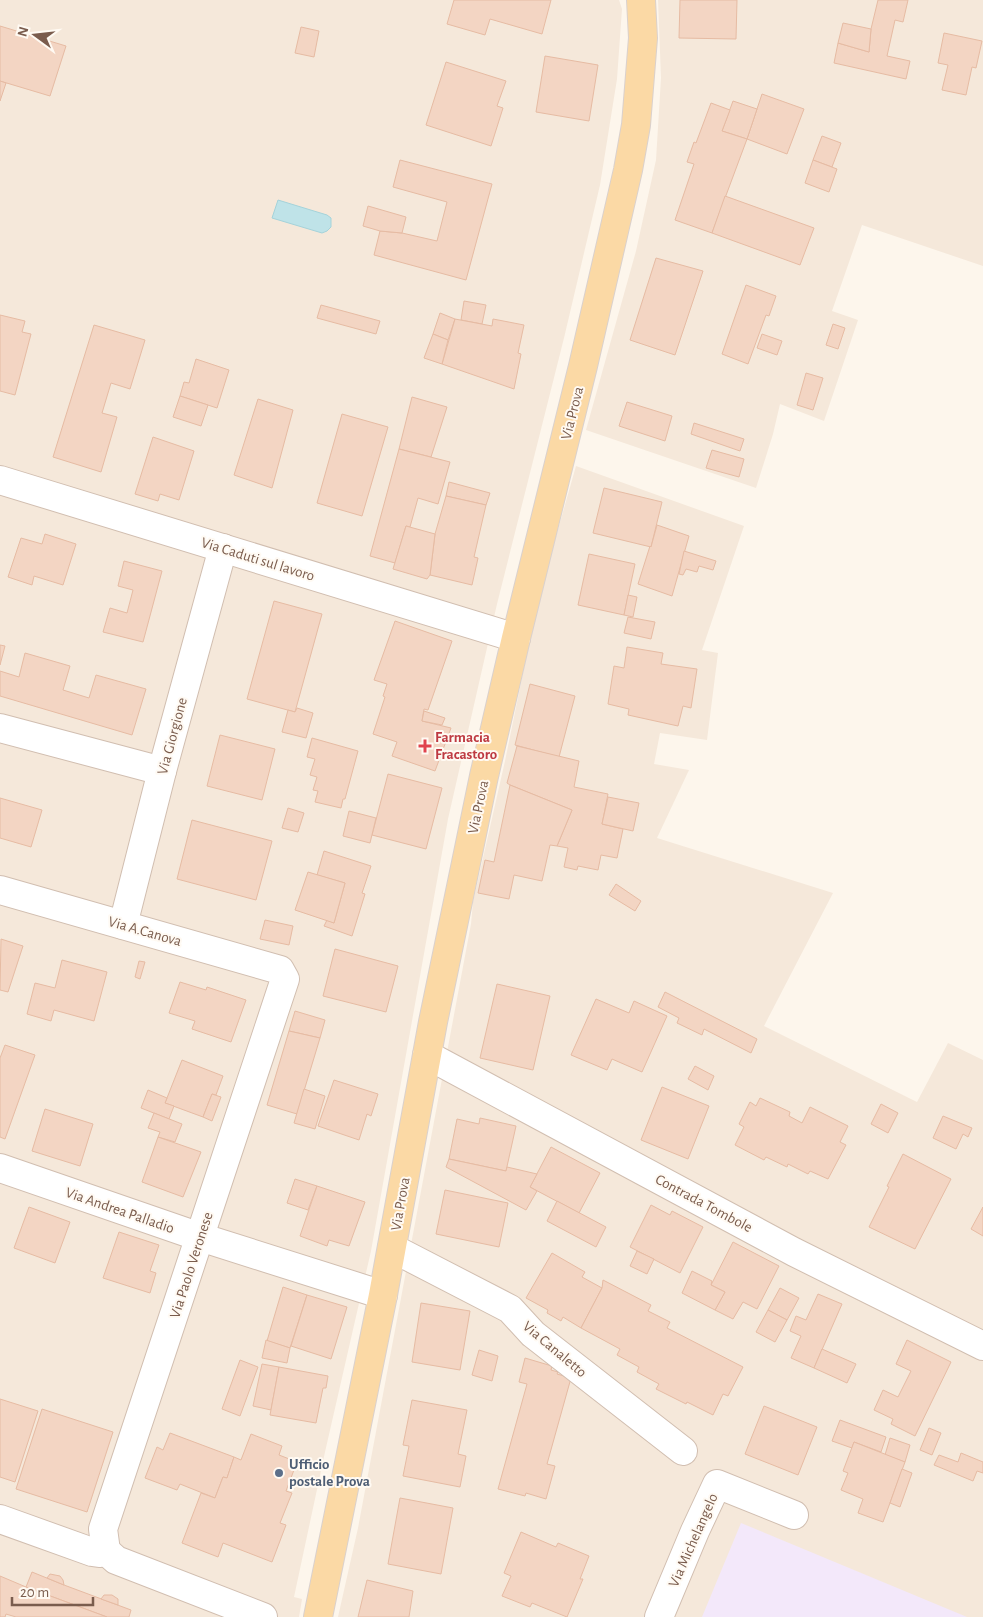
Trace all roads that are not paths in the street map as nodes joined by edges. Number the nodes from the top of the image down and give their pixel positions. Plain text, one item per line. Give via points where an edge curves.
1 (641, 0) edge
2 (0, 480) edge
3 (224, 548) junction
4 (516, 638) junction
5 (0, 728) edge
6 (162, 771) junction
7 (0, 890) edge
8 (123, 925) junction
9 (284, 979) joint
10 (427, 1055) junction
11 (0, 1168) edge
12 (200, 1237) junction
13 (392, 1248) junction
14 (384, 1295) junction
15 (983, 1346) edge
16 (683, 1451) dead end
17 (794, 1515) dead end
18 (0, 1519) edge
19 (106, 1551) junction
20 (264, 1617) edge
21 (318, 1617) edge
22 (660, 1617) edge

1 - 4 main road, Via Prova via 643,38 636,125 628,170
2 - 3 street, Via Caduti sul lavoro
3 - 4 street, Via Caduti sul lavoro
3 - 6 street, Via Giorgione
4 - 10 main road, Via Prova
5 - 6 street
6 - 8 street, Via Giorgione
7 - 8 street, Via A.Canova
8 - 9 street, Via A.Canova via 280,970
9 - 12 street, Via Paolo Veronese
10 - 13 main road, Via Prova
10 - 15 street, Contrada Tombole via 794,1252
11 - 12 street, Via Andrea Palladio
12 - 14 street, Via Andrea Palladio
12 - 19 street, Via Paolo Veronese via 103,1529
13 - 14 main road, Via Prova
13 - 16 street, Via Canaletto via 510,1308 533,1334
14 - 21 main road, Via Prova
17 - 22 street, Via Michelangelo via 717,1484
18 - 19 street via 92,1552
19 - 20 street via 116,1560

